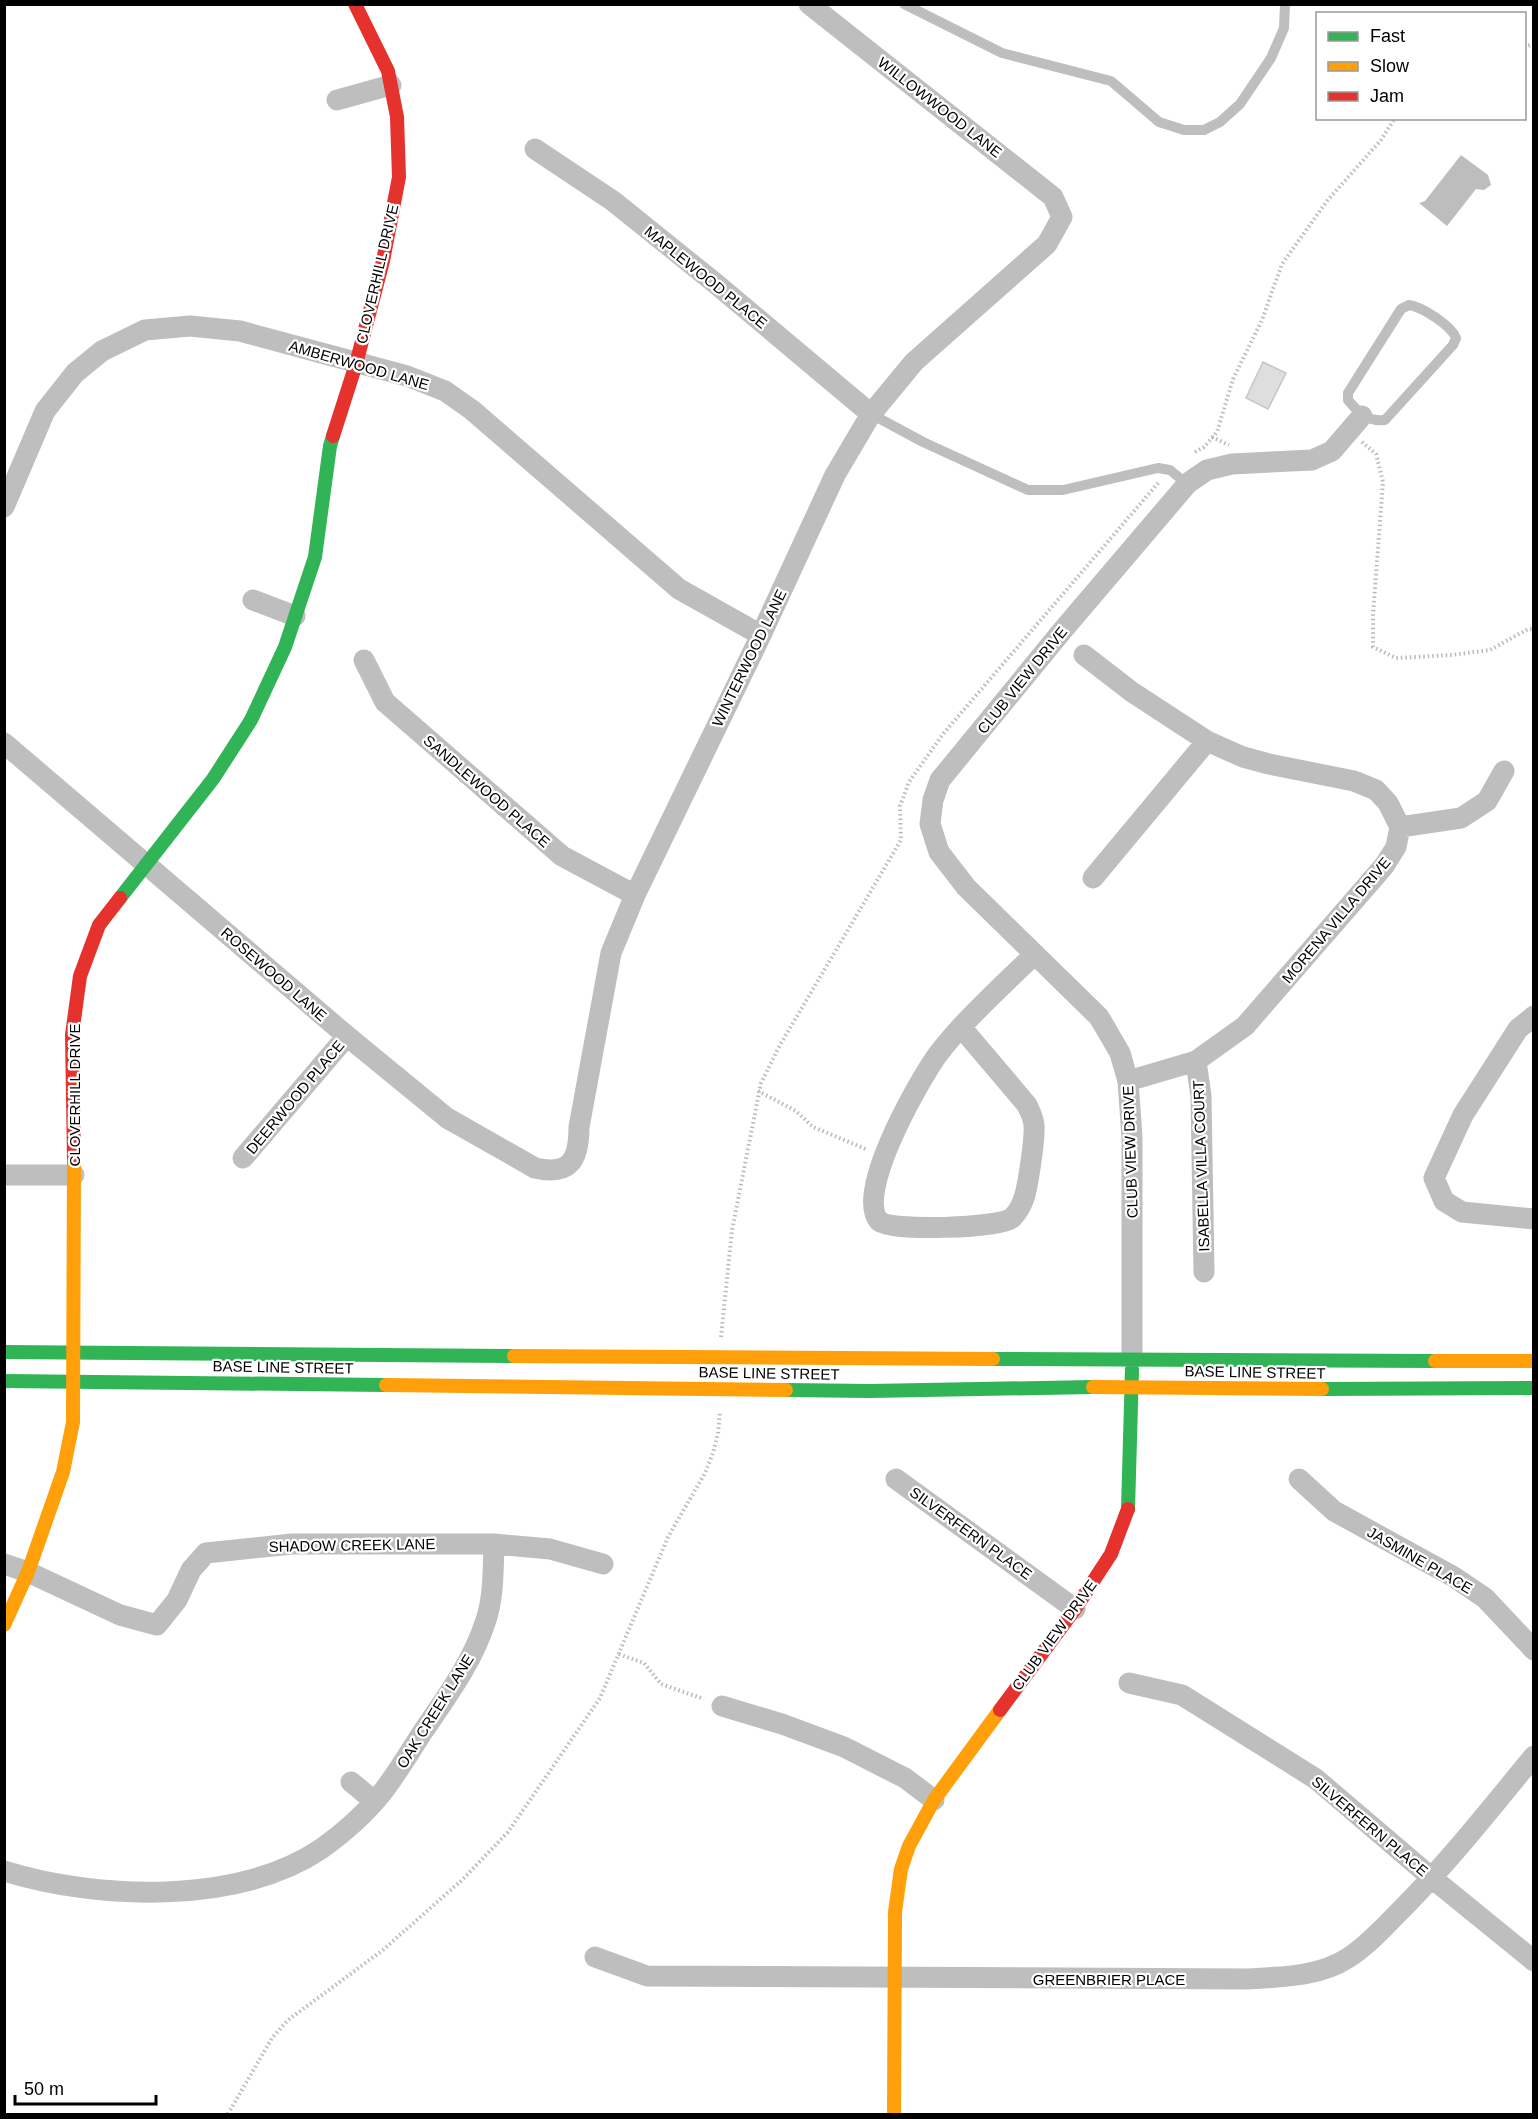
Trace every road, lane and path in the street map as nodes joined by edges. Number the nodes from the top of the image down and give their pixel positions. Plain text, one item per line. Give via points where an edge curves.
1 (355, 4) edge
2 (809, 4) edge
3 (904, 4) edge
4 (1284, 4) edge
5 (391, 85) junction
6 (337, 100) dead end
7 (535, 149) dead end
8 (1062, 217) joint
9 (356, 363) junction
10 (871, 414) junction
11 (1355, 423) junction
12 (1212, 437) dead end
13 (1234, 448) dead end
14 (1187, 484) junction
15 (4, 507) edge
16 (253, 600) dead end
17 (295, 616) junction
18 (1533, 629) edge
19 (761, 635) junction
20 (1084, 655) dead end
21 (364, 660) dead end
22 (1206, 741) junction
23 (4, 743) edge
24 (1504, 771) dead end
25 (1400, 827) junction
26 (147, 864) junction
27 (1093, 878) dead end
28 (635, 895) junction
29 (1035, 954) junction
30 (1533, 1016) edge
31 (961, 1027) junction
32 (347, 1036) junction
33 (1196, 1061) junction
34 (1128, 1081) junction
35 (758, 1091) dead end
36 (883, 1156) junction
37 (243, 1158) dead end
38 (563, 1168) joint
39 (4, 1175) edge
40 (74, 1175) junction
41 (1533, 1219) edge
42 (1204, 1272) dead end
43 (4, 1352) edge
44 (72, 1353) junction
45 (1132, 1358) junction
46 (1533, 1360) edge
47 (4, 1381) edge
48 (72, 1381) junction
49 (1133, 1386) junction
50 (1533, 1388) edge
51 (721, 1400) dead end
52 (896, 1479) dead end
53 (1299, 1479) dead end
54 (494, 1544) junction
55 (4, 1564) edge
56 (603, 1564) dead end
57 (28, 1572) junction
58 (1075, 1609) junction
59 (4, 1625) edge
60 (1533, 1650) edge
61 (619, 1654) junction
62 (1129, 1683) dead end
63 (686, 1691) dead end
64 (722, 1706) dead end
65 (1533, 1756) edge
66 (351, 1782) dead end
67 (934, 1800) junction
68 (374, 1802) junction
69 (4, 1871) edge
70 (1432, 1878) junction
71 (595, 1957) dead end
72 (1533, 1961) edge
73 (894, 1978) junction
74 (228, 2115) edge
75 (894, 2115) edge

1 - 5 main road, CLOVERHILL DRIVE
2 - 8 street, WILLOWWOOD LANE via 1053,197
3 - 4 lane via 1002,53 1111,81 1160,122 1184,130 1204,130 1240,104 1271,58 1284,28
5 - 6 street
5 - 9 main road, CLOVERHILL DRIVE via 397,117 399,177 383,261
7 - 10 street, MAPLEWOOD PLACE via 613,201
8 - 10 street, WINTERWOOD LANE via 1047,244 914,362
9 - 15 street, AMBERWOOD LANE via 240,332 190,326 145,330 102,351 75,373 45,411
9 - 17 main road, CLOVERHILL DRIVE via 330,446 315,557
9 - 19 street, AMBERWOOD LANE via 407,376 445,392 472,410 679,589
10 - 14 lane via 1028,490 1063,490 1158,468 1170,470
10 - 19 street, WINTERWOOD LANE via 835,475
11 - 11 lane via 1385,420 1453,345 1453,331 1417,306 1401,309 1348,393
11 - 14 street, CLUB VIEW DRIVE via 1332,452 1312,460 1232,464 1206,470
11 - 18 path via 1376,454 1383,482 1373,646 1396,658 1452,655 1490,650
12 - 13 path
14 - 29 street, CLUB VIEW DRIVE via 940,780 933,800 930,824 939,852 966,887
16 - 17 street
17 - 26 main road, CLOVERHILL DRIVE via 251,720 213,779
19 - 28 street, WINTERWOOD LANE
20 - 22 street
21 - 28 street, SANDLEWOOD PLACE via 385,702 562,856
22 - 25 street via 1243,757 1354,781 1376,790
22 - 27 street
23 - 26 street, ROSEWOOD LANE
24 - 25 street via 1487,801 1461,818
25 - 33 street, MORENA VILLA DRIVE via 1396,847 1384,866 1245,1026
26 - 32 street, ROSEWOOD LANE
26 - 40 main road, CLOVERHILL DRIVE via 99,925 80,976 72,1035
28 - 38 street, WINTERWOOD LANE via 611,953 579,1127 579,1146 574,1159
29 - 31 street
29 - 34 street, CLUB VIEW DRIVE via 1099,1017 1120,1053
30 - 41 street via 1518,1029 1462,1115 1434,1178 1444,1201 1462,1212
31 - 36 street via 933,1062
31 - 36 street via 1027,1105 1033,1118 1024,1198 1017,1211 1001,1223 982,1226 882,1224 874,1210 874,1198
32 - 37 street, DEERWOOD PLACE
32 - 38 street, ROSEWOOD LANE via 447,1118 534,1168 549,1172
33 - 34 street, MORENA VILLA DRIVE
33 - 42 street, ISABELLA VILLA COURT via 1201,1095
34 - 45 street, CLUB VIEW DRIVE via 1132,1137
35 - 36 path via 796,1111 813,1127
39 - 40 street
40 - 44 main road, CLOVERHILL DRIVE
43 - 44 main road, BASE LINE STREET
44 - 45 main road, BASE LINE STREET
44 - 48 main road, CLOVERHILL DRIVE
45 - 46 main road, BASE LINE STREET
45 - 49 main road, CLUB VIEW DRIVE
47 - 48 main road, BASE LINE STREET
48 - 49 main road, BASE LINE STREET via 870,1390
48 - 57 main road, CLOVERHILL DRIVE via 73,1422 63,1472
49 - 50 main road, BASE LINE STREET via 1251,1390
49 - 58 main road, CLUB VIEW DRIVE via 1129,1504 1111,1554
51 - 61 path via 714,1453 668,1537
52 - 58 street, SILVERFERN PLACE
53 - 60 street, JASMINE PLACE via 1334,1510 1454,1577 1485,1599
54 - 56 street, SHADOW CREEK LANE via 550,1550
54 - 57 street, SHADOW CREEK LANE via 292,1544 206,1553 157,1624 120,1616
54 - 68 street, OAK CREEK LANE via 486,1618 469,1661
55 - 57 street, SHADOW CREEK LANE
57 - 59 main road, CLOVERHILL DRIVE
58 - 67 main road, CLUB VIEW DRIVE
61 - 63 path via 644,1663 662,1684
61 - 74 path via 600,1698 508,1832 462,1880 383,1950 288,2020 272,2038
62 - 70 street, SILVERFERN PLACE via 1182,1695 1316,1779
64 - 67 street via 844,1747 905,1778
65 - 70 street, GREENBRIER PLACE
66 - 68 street
67 - 73 main road, CLUB VIEW DRIVE via 901,1869 895,1912
68 - 69 street, OAK CREEK LANE via 321,1849 284,1868 217,1886 155,1892 92,1889
70 - 72 street, SILVERFERN PLACE
70 - 73 street, GREENBRIER PLACE via 1348,1959 1313,1972 1246,1979
71 - 73 street, GREENBRIER PLACE via 647,1976
73 - 75 main road, CLUB VIEW DRIVE

